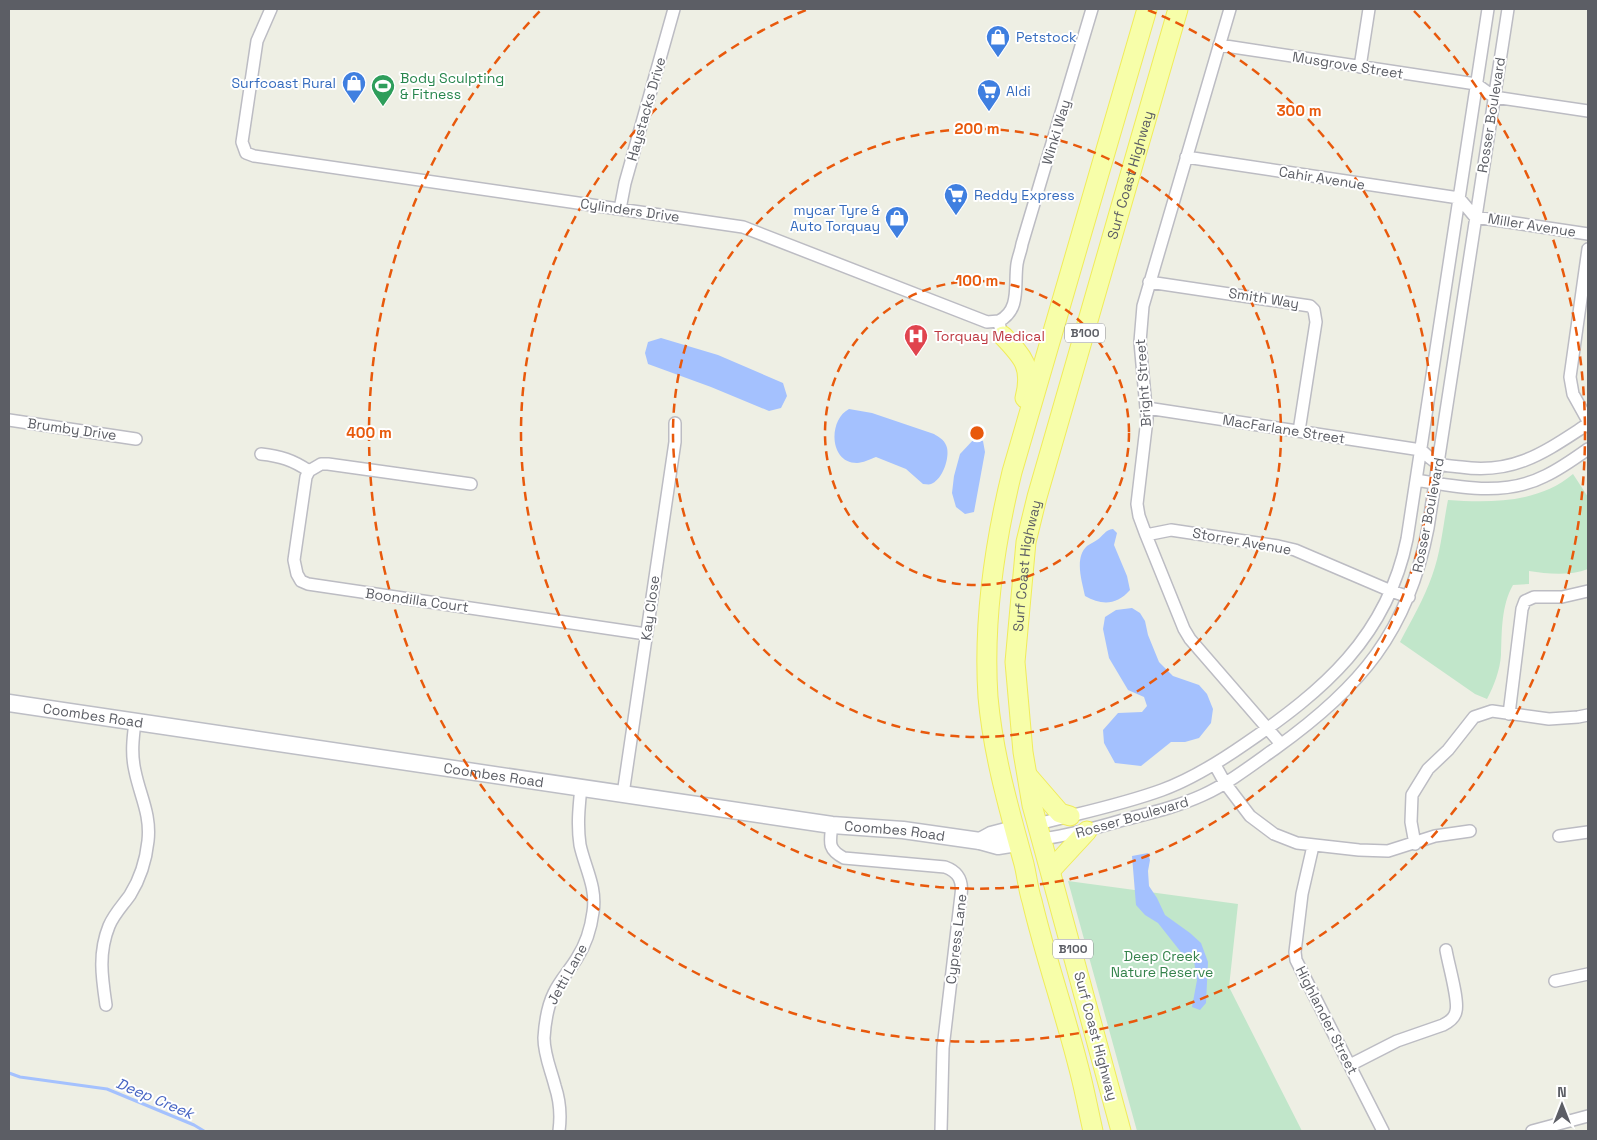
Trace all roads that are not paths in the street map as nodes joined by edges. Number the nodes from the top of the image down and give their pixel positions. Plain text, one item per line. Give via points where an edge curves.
1 (271, 9) edge
2 (674, 9) edge
3 (1092, 9) edge
4 (1147, 9) edge
5 (1178, 9) edge
6 (1230, 9) edge
7 (1369, 9) edge
8 (1488, 9) edge
9 (1508, 9) edge
10 (1219, 46) junction
11 (1360, 67) junction
12 (1476, 84) junction
13 (1494, 97) junction
14 (1588, 111) edge
15 (1186, 157) junction
16 (1459, 198) junction
17 (620, 209) junction
18 (1475, 217) junction
19 (1588, 234) edge
20 (1588, 249) edge
21 (1149, 282) junction
22 (1001, 329) junction
23 (1147, 408) junction
24 (9, 420) edge
25 (1588, 422) edge
26 (675, 423) dead end
27 (1299, 431) junction
28 (136, 438) dead end
29 (1421, 450) junction
30 (1588, 450) edge
31 (261, 454) dead end
32 (1438, 464) junction
33 (309, 471) junction
34 (1012, 472) junction
35 (1416, 480) junction
36 (1436, 483) junction
37 (471, 484) dead end
38 (1146, 535) junction
39 (1391, 591) junction
40 (1588, 591) edge
41 (1409, 596) junction
42 (646, 634) junction
43 (9, 703) edge
44 (1509, 714) junction
45 (1588, 714) edge
46 (135, 722) junction
47 (1267, 729) junction
48 (1281, 744) junction
49 (1215, 764) junction
50 (1028, 776) junction
51 (1225, 783) junction
52 (581, 788) junction
53 (623, 794) junction
54 (1070, 816) junction
55 (832, 825) junction
56 (1470, 830) dead end
57 (1087, 831) junction
58 (1040, 832) junction
59 (1588, 832) edge
60 (1016, 836) junction
61 (1559, 836) dead end
62 (1415, 844) junction
63 (1313, 846) junction
64 (1051, 870) junction
65 (1446, 950) dead end
66 (1588, 974) edge
67 (1555, 981) dead end
68 (106, 1005) dead end
69 (1102, 1059) junction
70 (1078, 1065) junction
71 (1350, 1065) junction
72 (1588, 1116) edge
73 (560, 1131) edge
74 (941, 1131) edge
75 (1093, 1131) edge
76 (1121, 1131) edge
77 (1383, 1131) edge
78 (1532, 1131) edge

1 - 17 street, Cylinders Drive via 257,41 242,142 246,153
2 - 17 street, Haystacks Drive
3 - 22 street, Winki Way via 1017,264 1014,302
4 - 34 main road, Surf Coast Highway / B100
5 - 50 main road, Surf Coast Highway / B100 via 1026,542 1015,662
6 - 10 street, Bright Street
7 - 11 street
8 - 12 street, Rosser Boulevard
9 - 13 street, Rosser Boulevard
10 - 11 street, Musgrove Street
10 - 15 street, Bright Street
11 - 12 street, Musgrove Street
12 - 13 street
12 - 16 street, Rosser Boulevard
13 - 14 street
13 - 18 street, Rosser Boulevard
15 - 16 street, Cahir Avenue
15 - 21 street, Bright Street
16 - 18 street
16 - 29 street, Rosser Boulevard
17 - 22 street, Cylinders Drive via 743,227
18 - 19 street, Miller Avenue
18 - 32 street, Rosser Boulevard
20 - 25 street via 1570,377 1573,394
21 - 23 street, Bright Street via 1140,330
21 - 27 street, Smith Way via 1310,306 1316,322
22 - 34 main road via 1018,351 1028,376 1028,388 1011,451
23 - 27 street, MacFarlane Street
23 - 38 street, Bright Street via 1137,499
24 - 28 street, Brumby Drive
25 - 32 street via 1554,447 1520,463 1487,469
26 - 42 street, Kay Close via 675,442
27 - 29 street, MacFarlane Street
29 - 32 street
29 - 35 street, Rosser Boulevard
30 - 36 street via 1545,477 1510,488 1491,490
31 - 33 street via 286,458
32 - 36 street, Rosser Boulevard
33 - 37 street via 320,464 328,464
33 - 42 street, Boondilla Court via 294,560 297,574 308,584
34 - 60 main road, Surf Coast Highway / B100 via 996,550 987,644 988,697 994,744
35 - 36 street
35 - 39 street, Rosser Boulevard via 1403,555
36 - 41 street, Rosser Boulevard via 1425,547
38 - 39 street, Storrer Avenue via 1171,530 1278,546 1295,550
38 - 47 street, Bright Street via 1190,639
39 - 41 street, Storrer Avenue
39 - 47 street, Rosser Boulevard via 1367,635 1351,656 1318,690
40 - 44 street via 1534,597 1525,601
41 - 48 street, Rosser Boulevard via 1379,653 1356,681
42 - 53 street, Kay Close
43 - 46 street, Coombes Road
44 - 45 street via 1549,719
44 - 62 street via 1492,711 1474,717 1428,769 1412,795 1411,822
46 - 52 street, Coombes Road
46 - 68 street via 133,760 146,806 148,842 139,878 115,915 103,946 101,966
47 - 48 street, Bright Street
47 - 49 street, Rosser Boulevard
48 - 51 street, Rosser Boulevard
49 - 51 street
49 - 54 street, Rosser Boulevard via 1164,790
50 - 54 main road via 1060,814
50 - 58 main road, Surf Coast Highway / B100
51 - 57 street, Rosser Boulevard via 1173,807
51 - 63 street via 1250,816 1274,834
52 - 53 street, Coombes Road
52 - 73 street, Jetti Lane via 579,833 592,885 594,910 582,949 554,993 545,1028 545,1053 561,1112
53 - 55 street, Coombes Road
54 - 58 street, Rosser Boulevard
55 - 60 street, Coombes Road via 980,840 991,835
55 - 74 street, Cypress Lane via 832,850 844,858 945,867 961,880 942,1058
56 - 62 street via 1435,836
57 - 58 street, Rosser Boulevard
57 - 64 main road
58 - 60 main road
58 - 64 main road, Surf Coast Highway / B100
59 - 61 street
60 - 70 main road, Surf Coast Highway / B100
62 - 63 street via 1388,851
63 - 71 street, Highlander Street via 1302,894 1296,960
64 - 69 main road, Surf Coast Highway / B100
65 - 71 street via 1457,1005 1450,1021 1397,1041
66 - 67 street
69 - 70 main road
69 - 76 main road, Surf Coast Highway / B100
70 - 75 main road, Surf Coast Highway / B100
71 - 77 street, Highlander Street
72 - 78 street

